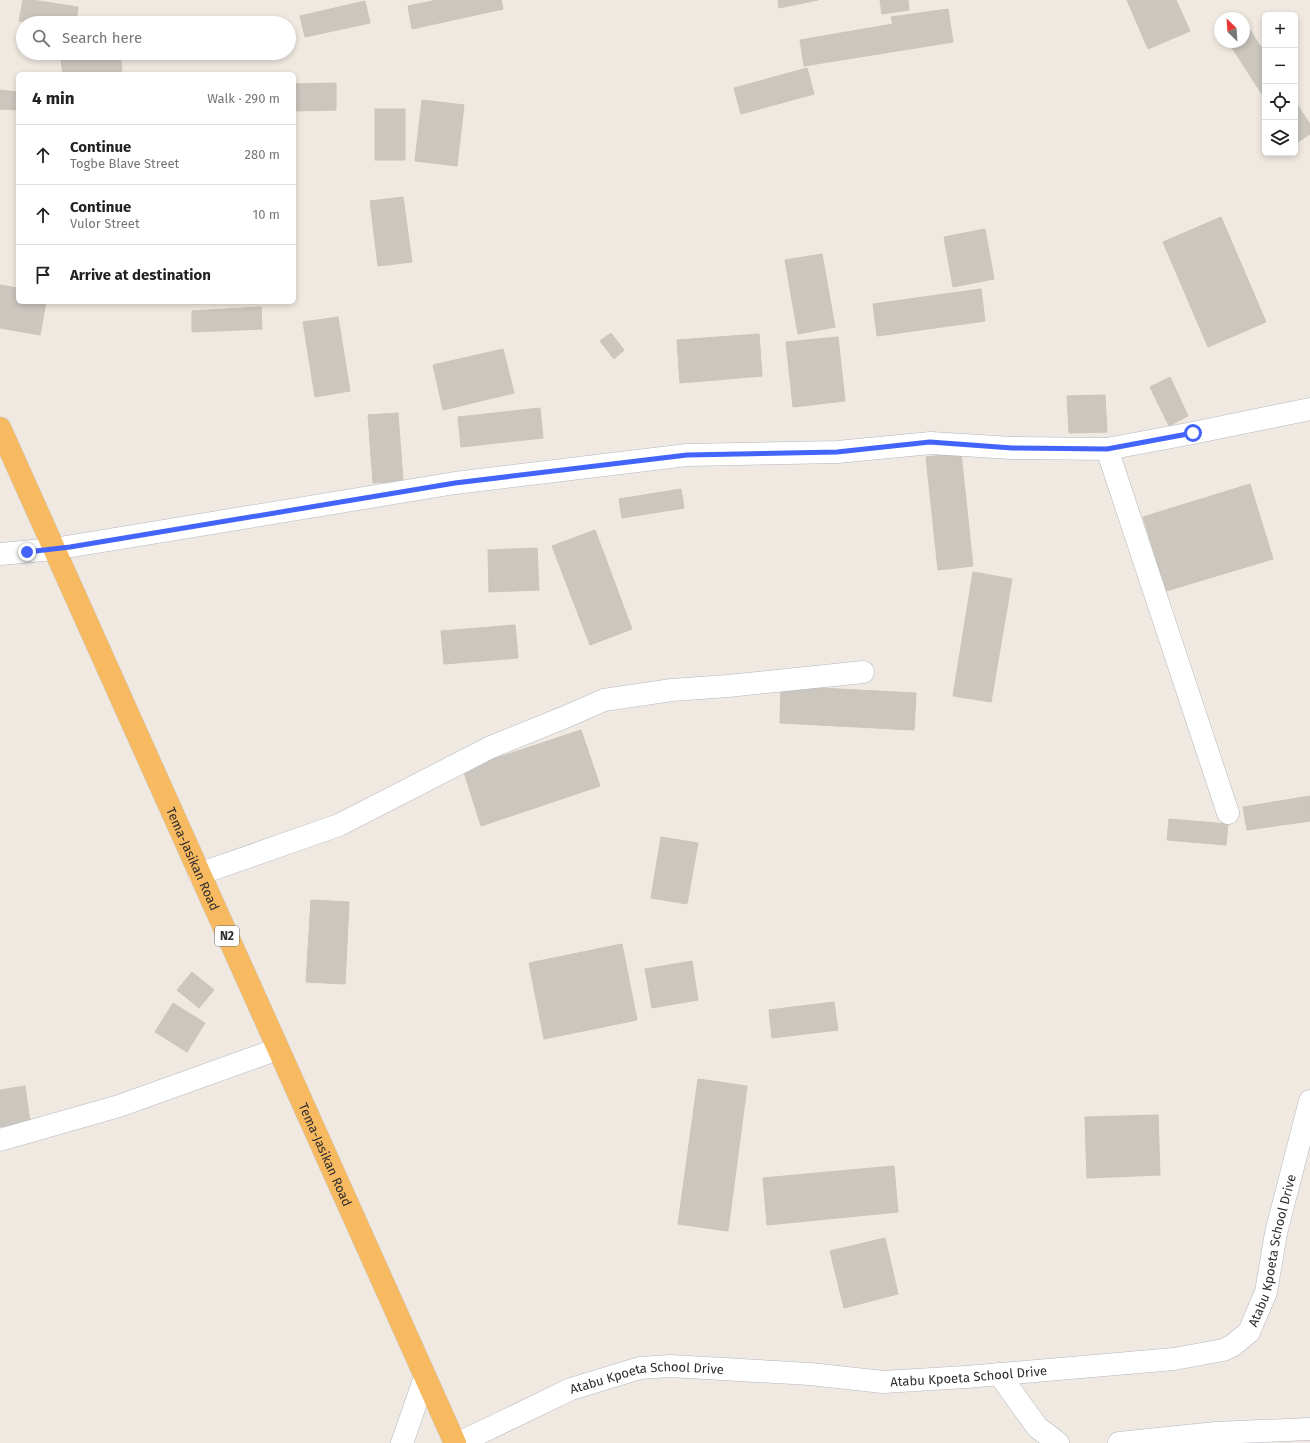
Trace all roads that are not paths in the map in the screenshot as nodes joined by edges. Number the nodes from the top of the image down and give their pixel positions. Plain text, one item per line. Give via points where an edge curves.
1 (1310, 409) edge
2 (0, 428) edge
3 (1107, 449) junction
4 (54, 549) junction
5 (0, 554) edge
6 (863, 672) dead end
7 (1228, 813) dead end
8 (199, 874) junction
9 (278, 1049) junction
10 (1310, 1101) edge
11 (0, 1140) edge
12 (999, 1374) junction
13 (425, 1378) junction
14 (1310, 1429) edge
15 (402, 1443) edge
16 (455, 1443) edge
17 (459, 1443) edge
18 (1058, 1443) edge
19 (1120, 1443) edge

1 - 3 street
2 - 4 highway, Tema-Jasikan Road / N2
3 - 4 street via 1012,448 930,442 837,452 687,455 455,483
3 - 7 street
4 - 5 street
4 - 8 highway, Tema-Jasikan Road / N2
6 - 8 street via 672,690 604,700 491,746 339,825
8 - 9 highway, Tema-Jasikan Road / N2
9 - 11 street via 119,1106
9 - 13 highway, Tema-Jasikan Road / N2
10 - 12 street, Atabu Kpoeta School Drive via 1276,1233 1266,1292 1249,1332 1223,1350 1174,1359
12 - 17 street, Atabu Kpoeta School Drive via 883,1382 810,1374 670,1366 640,1368 571,1389
12 - 18 street via 1037,1427
13 - 15 street
13 - 16 highway, Tema-Jasikan Road / N2
14 - 19 street via 1216,1433

